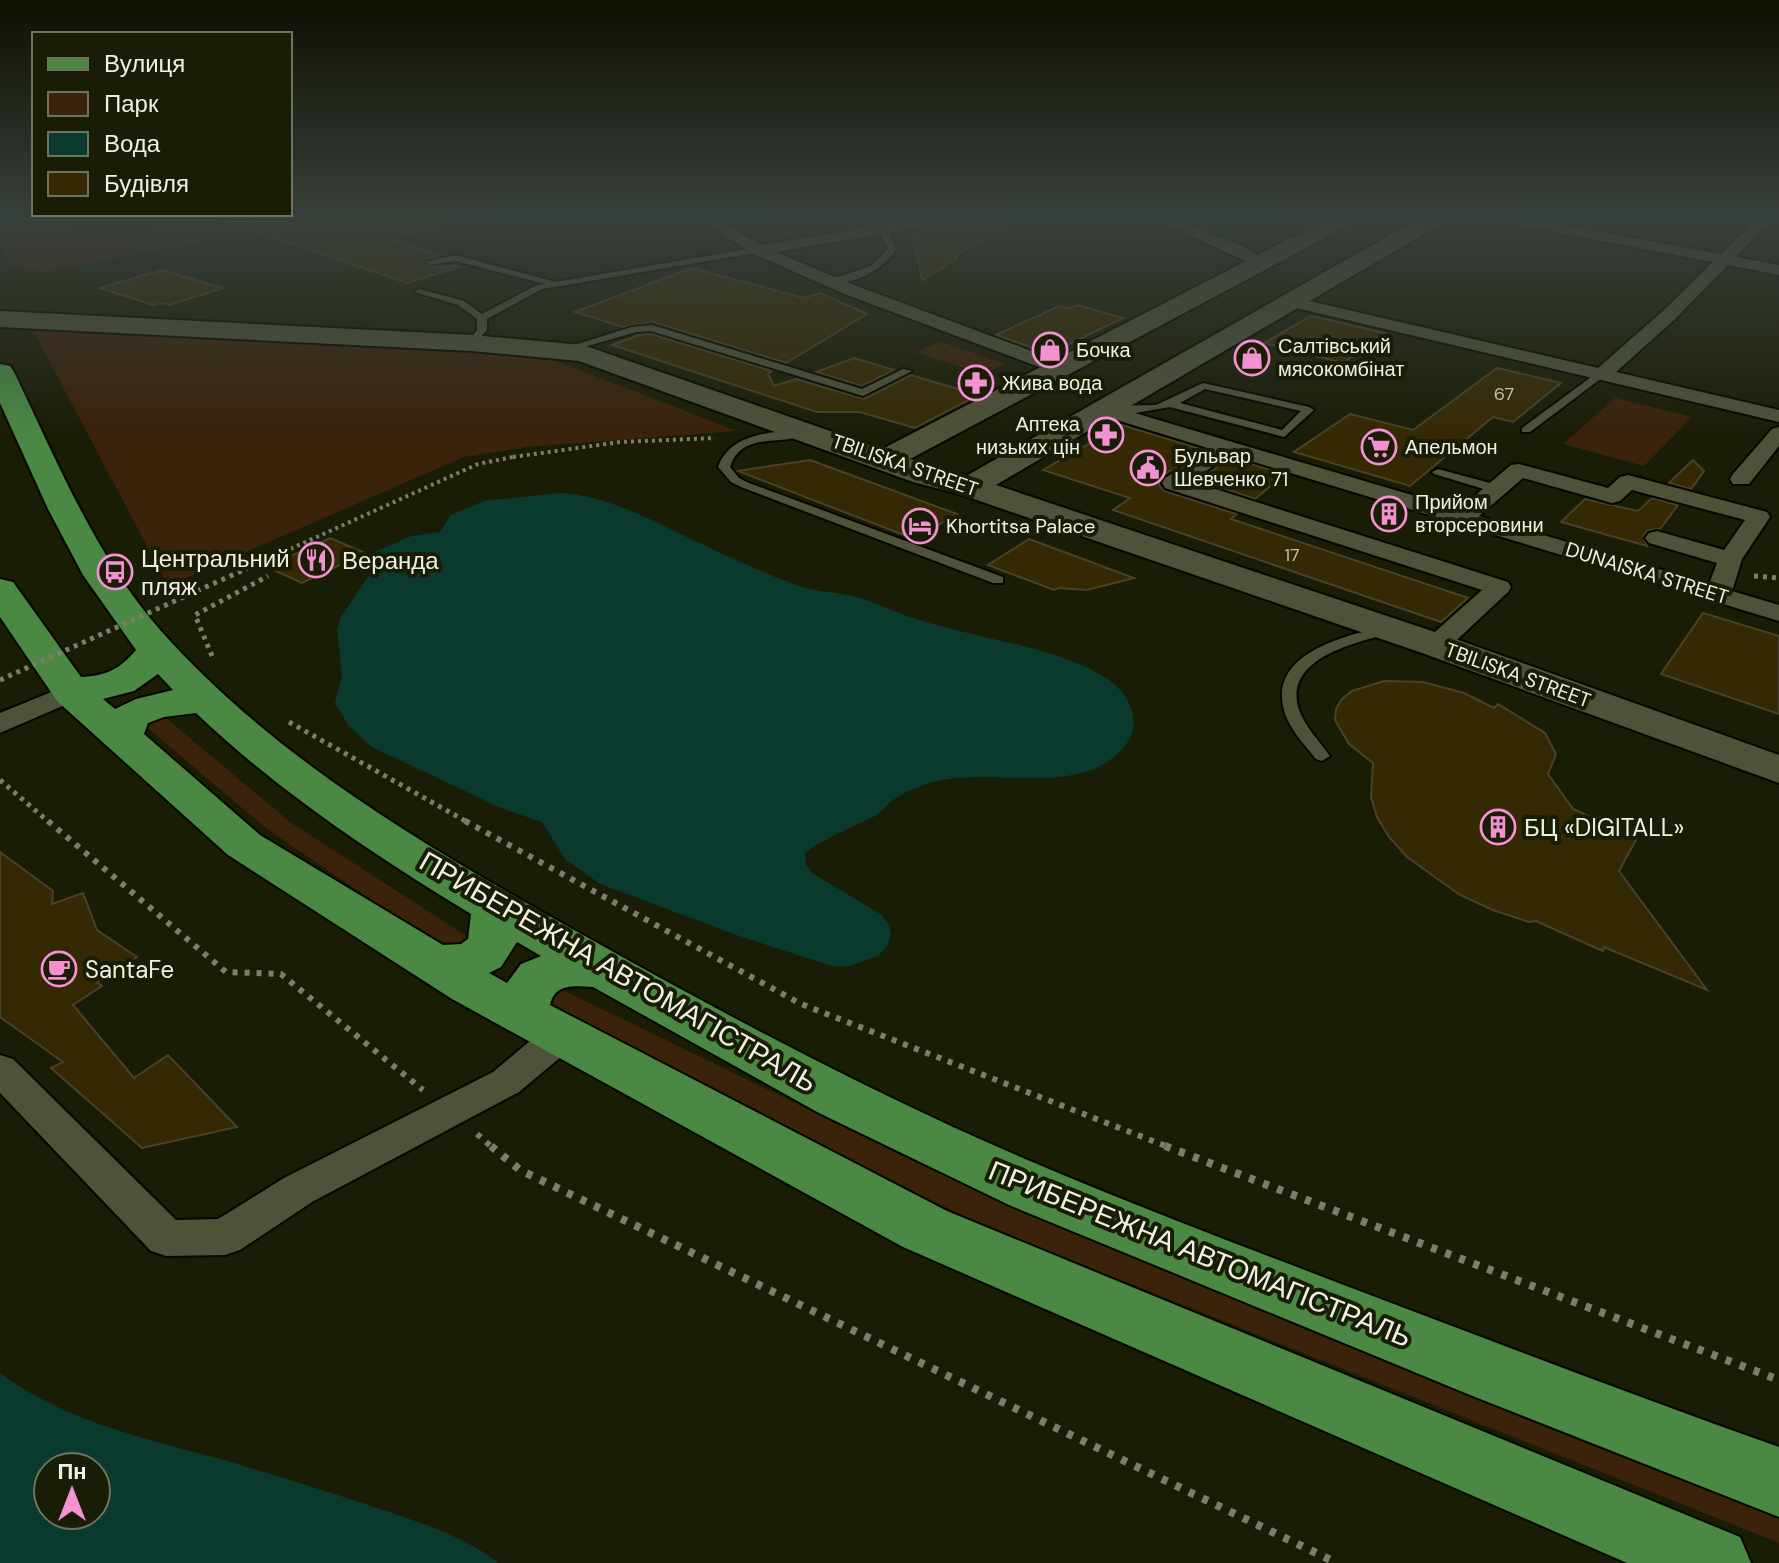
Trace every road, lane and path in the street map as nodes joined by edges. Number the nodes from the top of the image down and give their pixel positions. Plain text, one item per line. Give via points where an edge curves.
1 (537, 289) edge
2 (850, 289) edge
3 (1212, 289) edge
4 (1314, 289) edge
5 (1694, 289) edge
6 (419, 292) dead end
7 (1292, 302) junction
8 (0, 319) edge
9 (477, 330) junction
10 (563, 350) junction
11 (1062, 369) junction
12 (907, 371) dead end
13 (0, 372) edge
14 (1602, 374) junction
15 (1173, 405) junction
16 (1101, 409) junction
17 (1779, 416) edge
18 (1526, 430) dead end
19 (809, 432) junction
20 (1779, 433) edge
21 (717, 437) dead end
22 (1228, 447) junction
23 (885, 460) junction
24 (1438, 472) dead end
25 (1741, 479) dead end
26 (970, 487) junction
27 (1497, 489) junction
28 (1464, 517) junction
29 (1657, 538) dead end
30 (1730, 559) junction
31 (268, 576) dead end
32 (998, 580) dead end
33 (0, 590) edge
34 (1718, 594) junction
35 (1779, 613) edge
36 (1390, 630) junction
37 (1436, 645) junction
38 (157, 649) junction
39 (0, 680) edge
40 (216, 684) junction
41 (70, 691) junction
42 (282, 717) dead end
43 (0, 724) edge
44 (121, 737) junction
45 (1322, 756) dead end
46 (1779, 770) edge
47 (0, 780) edge
48 (496, 907) junction
49 (434, 963) junction
50 (602, 969) junction
51 (541, 1024) junction
52 (0, 1069) edge
53 (449, 1112) junction
54 (1779, 1380) edge
55 (1779, 1482) edge
56 (1337, 1563) edge
57 (1714, 1563) edge

1 - 9 lane
2 - 11 street
3 - 11 street
4 - 7 street
5 - 14 street
6 - 9 lane via 461,303
7 - 14 street
7 - 16 street
8 - 9 street, TBILISKA STREET
9 - 10 street, TBILISKA STREET
10 - 12 lane via 652,328 863,393
10 - 19 street, TBILISKA STREET via 595,356
11 - 23 street
13 - 38 main road, ПРИБЕРЕЖНА АВТОМАГІСТРАЛЬ via 79,540 112,595
14 - 17 street
14 - 18 lane
15 - 15 lane via 1284,434 1309,410 1203,386
15 - 16 lane
16 - 22 street, DUNAISKA STREET
16 - 26 street
19 - 23 street, TBILISKA STREET
19 - 32 lane via 748,443 729,454 724,467 745,485
20 - 25 street
21 - 39 path, bridge via 620,442 478,464
22 - 28 street, DUNAISKA STREET
22 - 37 street via 1173,483 1499,587
23 - 26 street, TBILISKA STREET
24 - 27 lane
26 - 36 street, TBILISKA STREET
27 - 28 street
27 - 30 street via 1519,470 1612,496 1628,482 1759,517
28 - 34 street, DUNAISKA STREET
29 - 30 street
30 - 34 street
31 - 40 path via 195,615 212,657
33 - 41 main road
34 - 35 street, DUNAISKA STREET
36 - 37 street, TBILISKA STREET
36 - 45 lane via 1336,643 1311,657 1295,676 1290,706 1295,723
37 - 46 street, TBILISKA STREET
38 - 40 main road, ПРИБЕРЕЖНА АВТОМАГІСТРАЛЬ
38 - 41 main road via 129,680
40 - 44 main road via 131,715
40 - 48 main road, ПРИБЕРЕЖНА АВТОМАГІСТРАЛЬ via 289,774
41 - 43 street
41 - 44 main road
42 - 54 path via 801,1004
44 - 49 main road via 244,845
47 - 53 path via 226,972 281,974
48 - 49 main road via 498,931 485,954 470,963
48 - 50 main road, ПРИБЕРЕЖНА АВТОМАГІСТРАЛЬ
49 - 51 main road
50 - 51 main road via 554,969 540,975 527,987
50 - 55 main road, ПРИБЕРЕЖНА АВТОМАГІСТРАЛЬ via 734,1045 937,1145 1153,1239
51 - 53 street via 506,1082
51 - 57 main road via 925,1229
52 - 53 street via 166,1238 225,1237 298,1190
53 - 56 path via 520,1170

